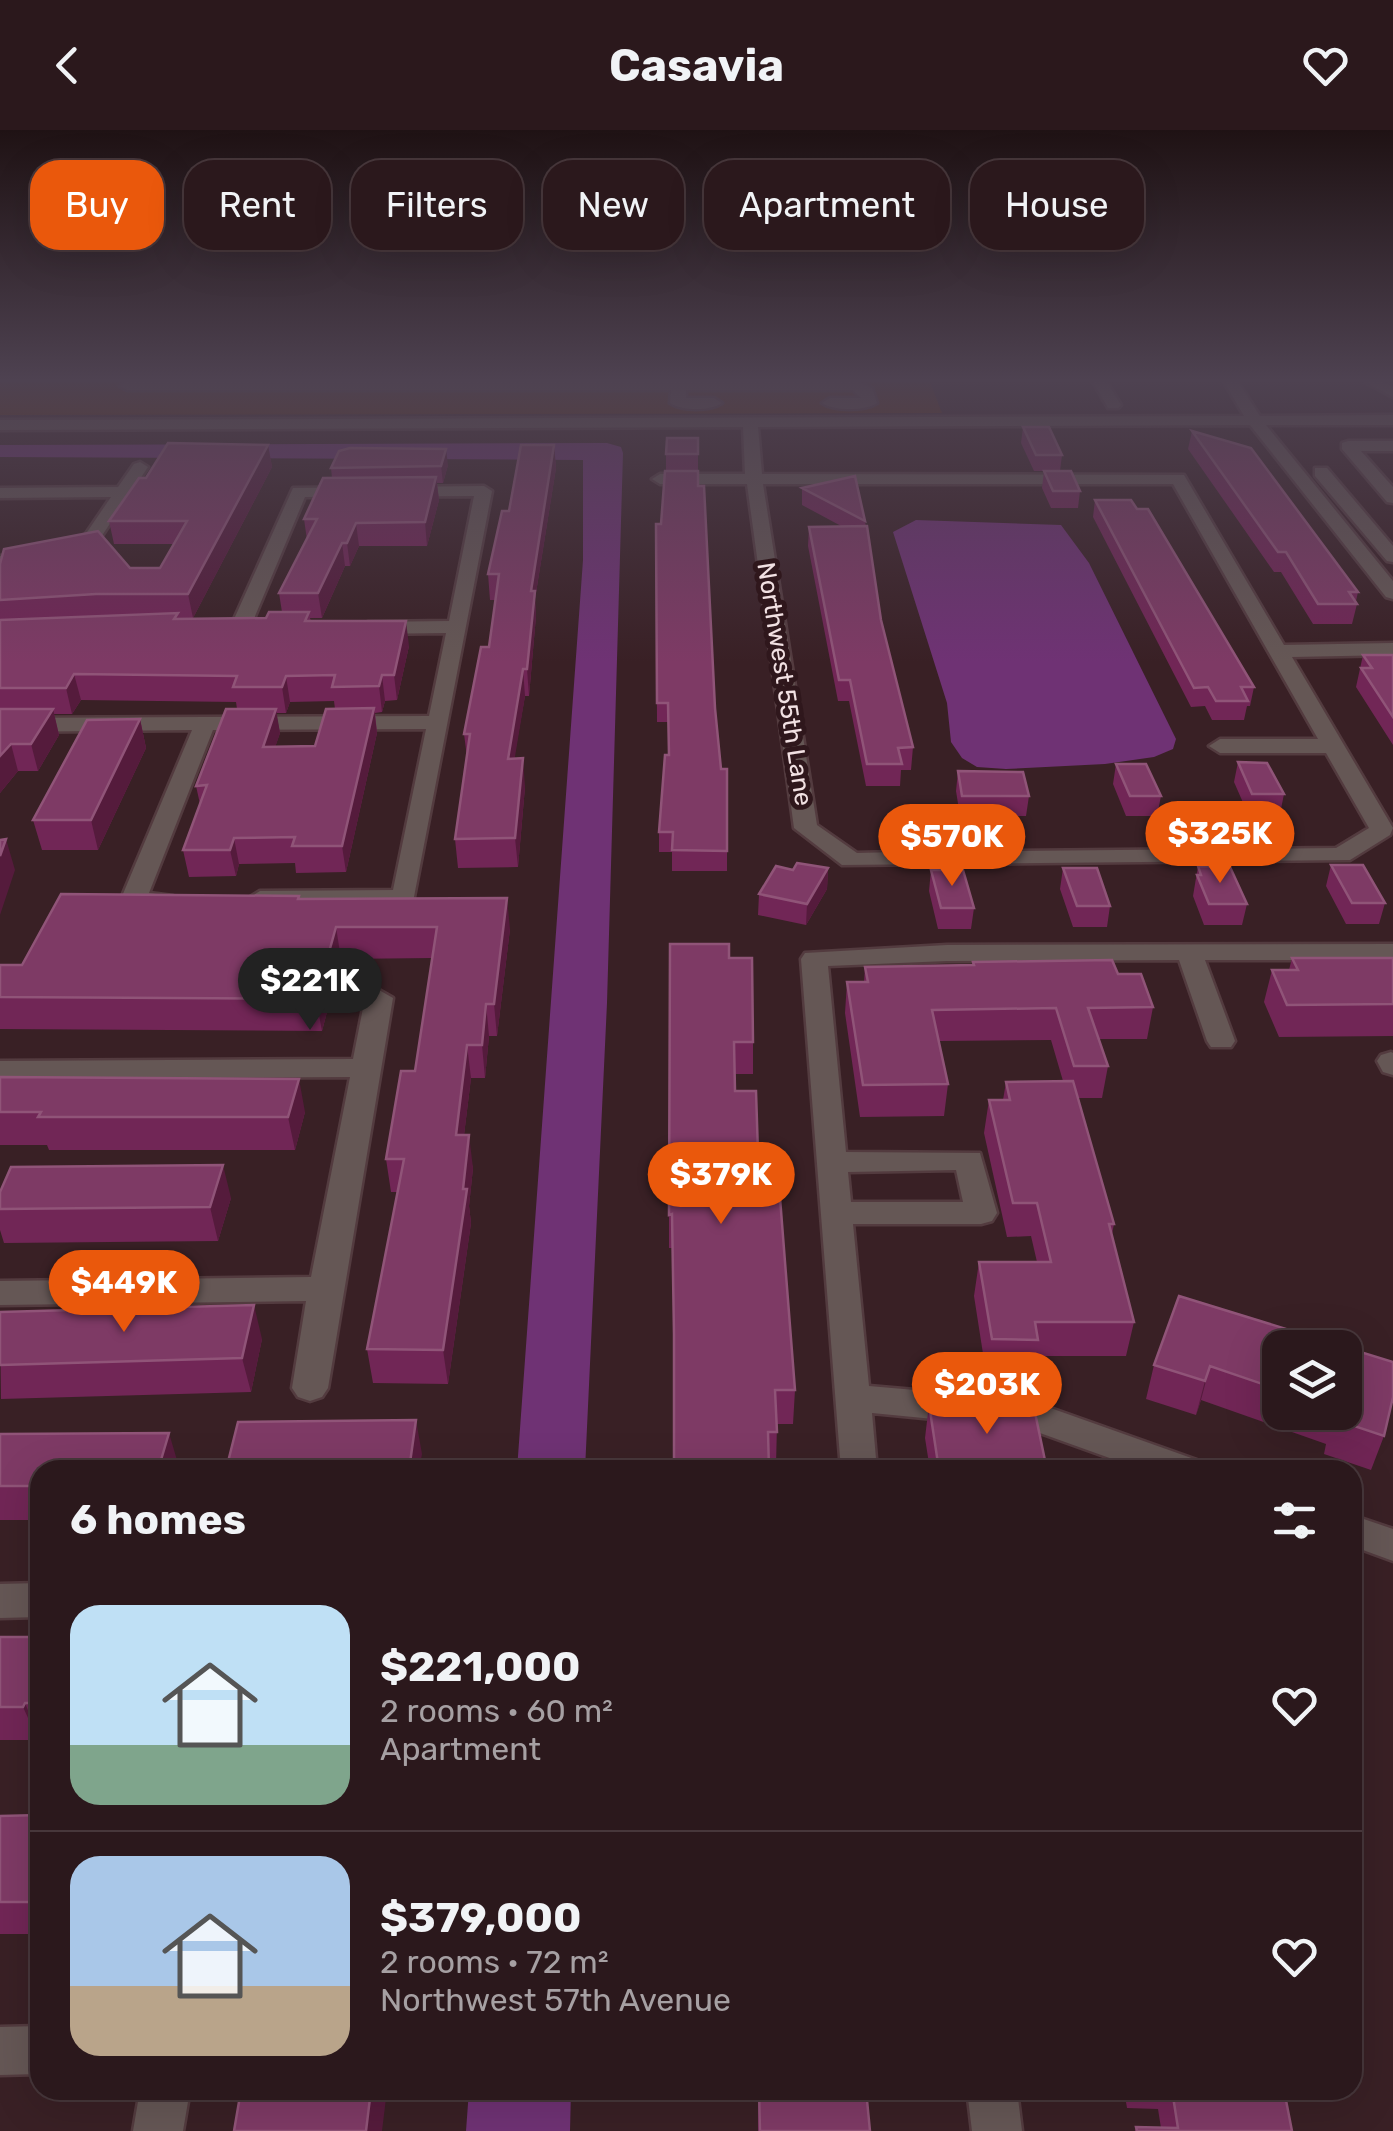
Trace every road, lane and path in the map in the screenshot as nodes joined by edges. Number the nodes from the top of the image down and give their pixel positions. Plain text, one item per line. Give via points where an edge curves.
1 (134, 475) edge
2 (488, 475) edge
3 (1298, 475) edge
4 (1324, 475) edge
5 (1373, 475) edge
6 (754, 478) junction
7 (660, 479) edge
8 (484, 490) junction
9 (123, 492) junction
10 (0, 493) edge
11 (1393, 498) edge
12 (1393, 525) edge
13 (1366, 526) junction
14 (1393, 557) edge
15 (0, 562) edge
16 (1393, 593) edge
17 (457, 627) junction
18 (240, 628) edge
19 (338, 628) edge
20 (1393, 649) edge
21 (1278, 651) junction
22 (438, 722) junction
23 (205, 724) junction
24 (0, 726) edge
25 (1220, 746) dead end
26 (1333, 746) junction
27 (902, 816) dead end
28 (912, 859) junction
29 (192, 900) edge
30 (230, 900) edge
31 (1189, 952) junction
32 (1393, 952) edge
33 (379, 998) dead end
34 (1221, 1041) dead end
35 (366, 1068) junction
36 (0, 1070) edge
37 (832, 1162) junction
38 (837, 1213) junction
39 (326, 1289) junction
40 (0, 1294) edge
41 (310, 1388) dead end
42 (854, 1398) junction
43 (858, 1460) edge
44 (1156, 1460) edge
45 (1362, 1534) edge
46 (1393, 1545) edge
47 (30, 1600) edge
48 (0, 1601) edge
49 (30, 2050) edge
50 (0, 2051) edge
51 (163, 2100) edge
52 (993, 2100) edge
53 (158, 2131) edge
54 (997, 2131) edge

1 - 9 street
2 - 8 street
3 - 16 street
4 - 13 street
5 - 11 street
6 - 7 street
6 - 21 street via 1178,479 1180,500
6 - 28 street, Northwest 55th Lane via 806,828 850,860
8 - 17 street
8 - 18 street via 298,492
9 - 10 street
9 - 15 street via 90,542
12 - 13 street
13 - 14 street
17 - 19 street
17 - 22 street
20 - 21 street
21 - 26 street
22 - 23 street
22 - 30 street via 404,897
23 - 24 street
23 - 29 street via 133,901
25 - 26 street
26 - 28 street via 1382,830 1341,856
27 - 28 street
31 - 32 street
31 - 34 street
31 - 37 street via 814,959
33 - 35 street
35 - 36 street
35 - 39 street
37 - 38 street
37 - 38 street via 970,1160 981,1214
38 - 42 street
39 - 40 street
39 - 41 street
42 - 43 street
42 - 44 street via 1028,1414
45 - 46 street
47 - 48 street
49 - 50 street
51 - 53 street
52 - 54 street

